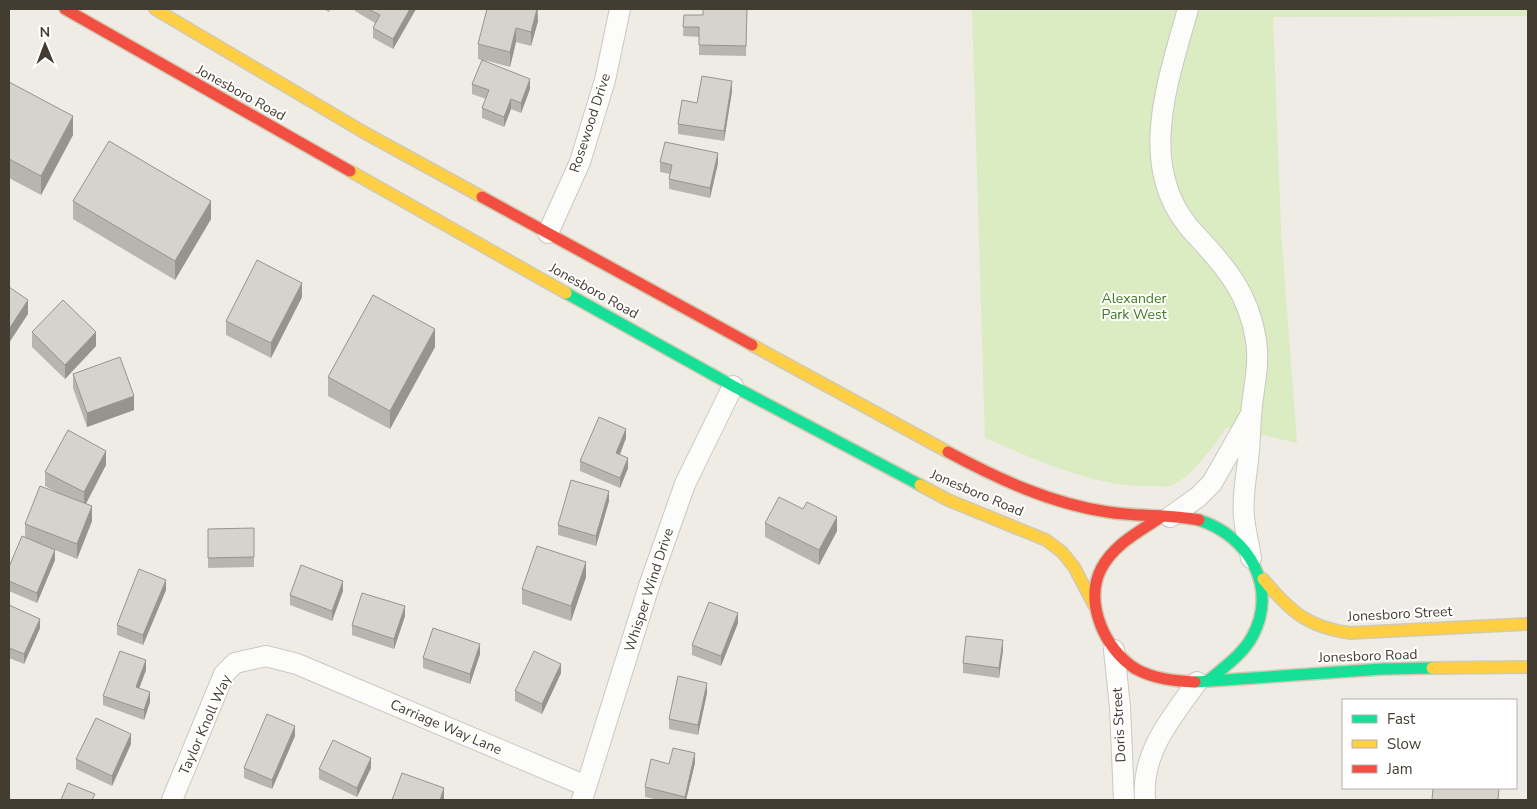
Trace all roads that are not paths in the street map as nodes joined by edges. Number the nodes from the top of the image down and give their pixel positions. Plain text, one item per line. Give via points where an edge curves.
1 (65, 9) edge
2 (154, 9) edge
3 (620, 9) edge
4 (1188, 9) edge
5 (548, 233) junction
6 (733, 386) junction
7 (1251, 414) junction
8 (1166, 517) junction
9 (1251, 558) junction
10 (1263, 579) junction
11 (1094, 605) junction
12 (1528, 624) edge
13 (1114, 650) junction
14 (1528, 667) edge
15 (305, 668) joint
16 (1203, 681) junction
17 (584, 793) edge
18 (172, 800) edge
19 (1124, 800) edge
20 (1145, 800) edge

1 - 6 main road, Jonesboro Road
2 - 5 main road, Jonesboro Road via 366,133
3 - 5 street, Rosewood Drive via 605,80 580,162
4 - 7 street via 1164,96 1159,128 1161,158 1167,187 1178,214 1232,277 1250,311 1258,371
5 - 8 main road, Jonesboro Road via 955,456 1009,481 1076,506 1115,514
6 - 11 main road, Jonesboro Road via 948,500 1046,540 1074,567
6 - 17 street, Whisper Wind Drive via 685,484 649,586
7 - 8 street via 1212,483 1198,497
7 - 9 street via 1244,517
8 - 9 main road via 1196,520 1219,528
8 - 11 main road via 1113,551 1100,571
9 - 10 main road
10 - 12 main road, Jonesboro Street via 1291,612 1313,625 1334,631 1350,633
10 - 16 main road via 1263,607 1253,635 1244,649
11 - 13 main road
13 - 16 main road via 1139,670 1153,676
13 - 19 street, Doris Street
14 - 16 main road, Jonesboro Road via 1382,669
15 - 17 street, Carriage Way Lane
15 - 18 street, Taylor Knoll Way via 266,656 235,663 224,674
16 - 20 street, Doris Street via 1159,736 1147,767

